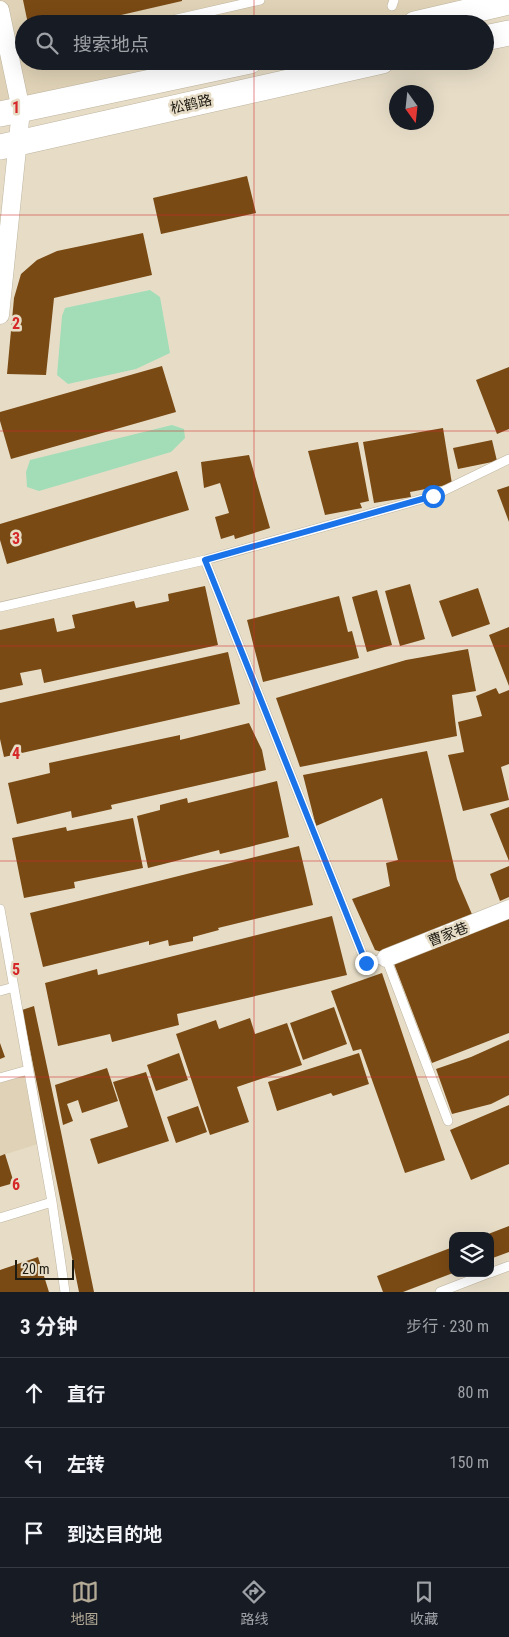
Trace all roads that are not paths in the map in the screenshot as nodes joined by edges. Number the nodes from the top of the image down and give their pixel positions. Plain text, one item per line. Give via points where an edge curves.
1 (260, 0) edge
2 (509, 2) edge
3 (0, 10) edge
4 (196, 15) edge
5 (453, 15) edge
6 (509, 32) edge
7 (494, 36) edge
8 (196, 70) edge
9 (342, 70) edge
10 (11, 112) edge
11 (8, 146) edge
12 (3, 262) edge
13 (0, 315) edge
14 (509, 459) edge
15 (205, 560) junction
16 (0, 607) edge
17 (0, 909) edge
18 (509, 909) edge
19 (386, 958) junction
20 (14, 987) junction
21 (0, 991) edge
22 (28, 1070) junction
23 (0, 1078) edge
24 (448, 1121) dead end
25 (52, 1202) junction
26 (0, 1218) edge
27 (509, 1266) edge
28 (494, 1272) edge
29 (479, 1277) edge
30 (66, 1292) edge
31 (440, 1292) edge

1 - 4 lane
2 - 5 main road
3 - 10 street
6 - 7 main road
8 - 10 main road, 松鹤路
9 - 11 main road, 松鹤路
10 - 11 street
11 - 12 street
12 - 13 street
14 - 15 lane via 433,496
15 - 16 lane
15 - 19 lane via 366,963
17 - 20 lane
18 - 19 street, 曹家巷
19 - 24 lane
20 - 21 lane
20 - 22 lane
22 - 23 lane
22 - 25 lane
25 - 26 lane
25 - 30 lane
27 - 28 lane
29 - 31 lane

